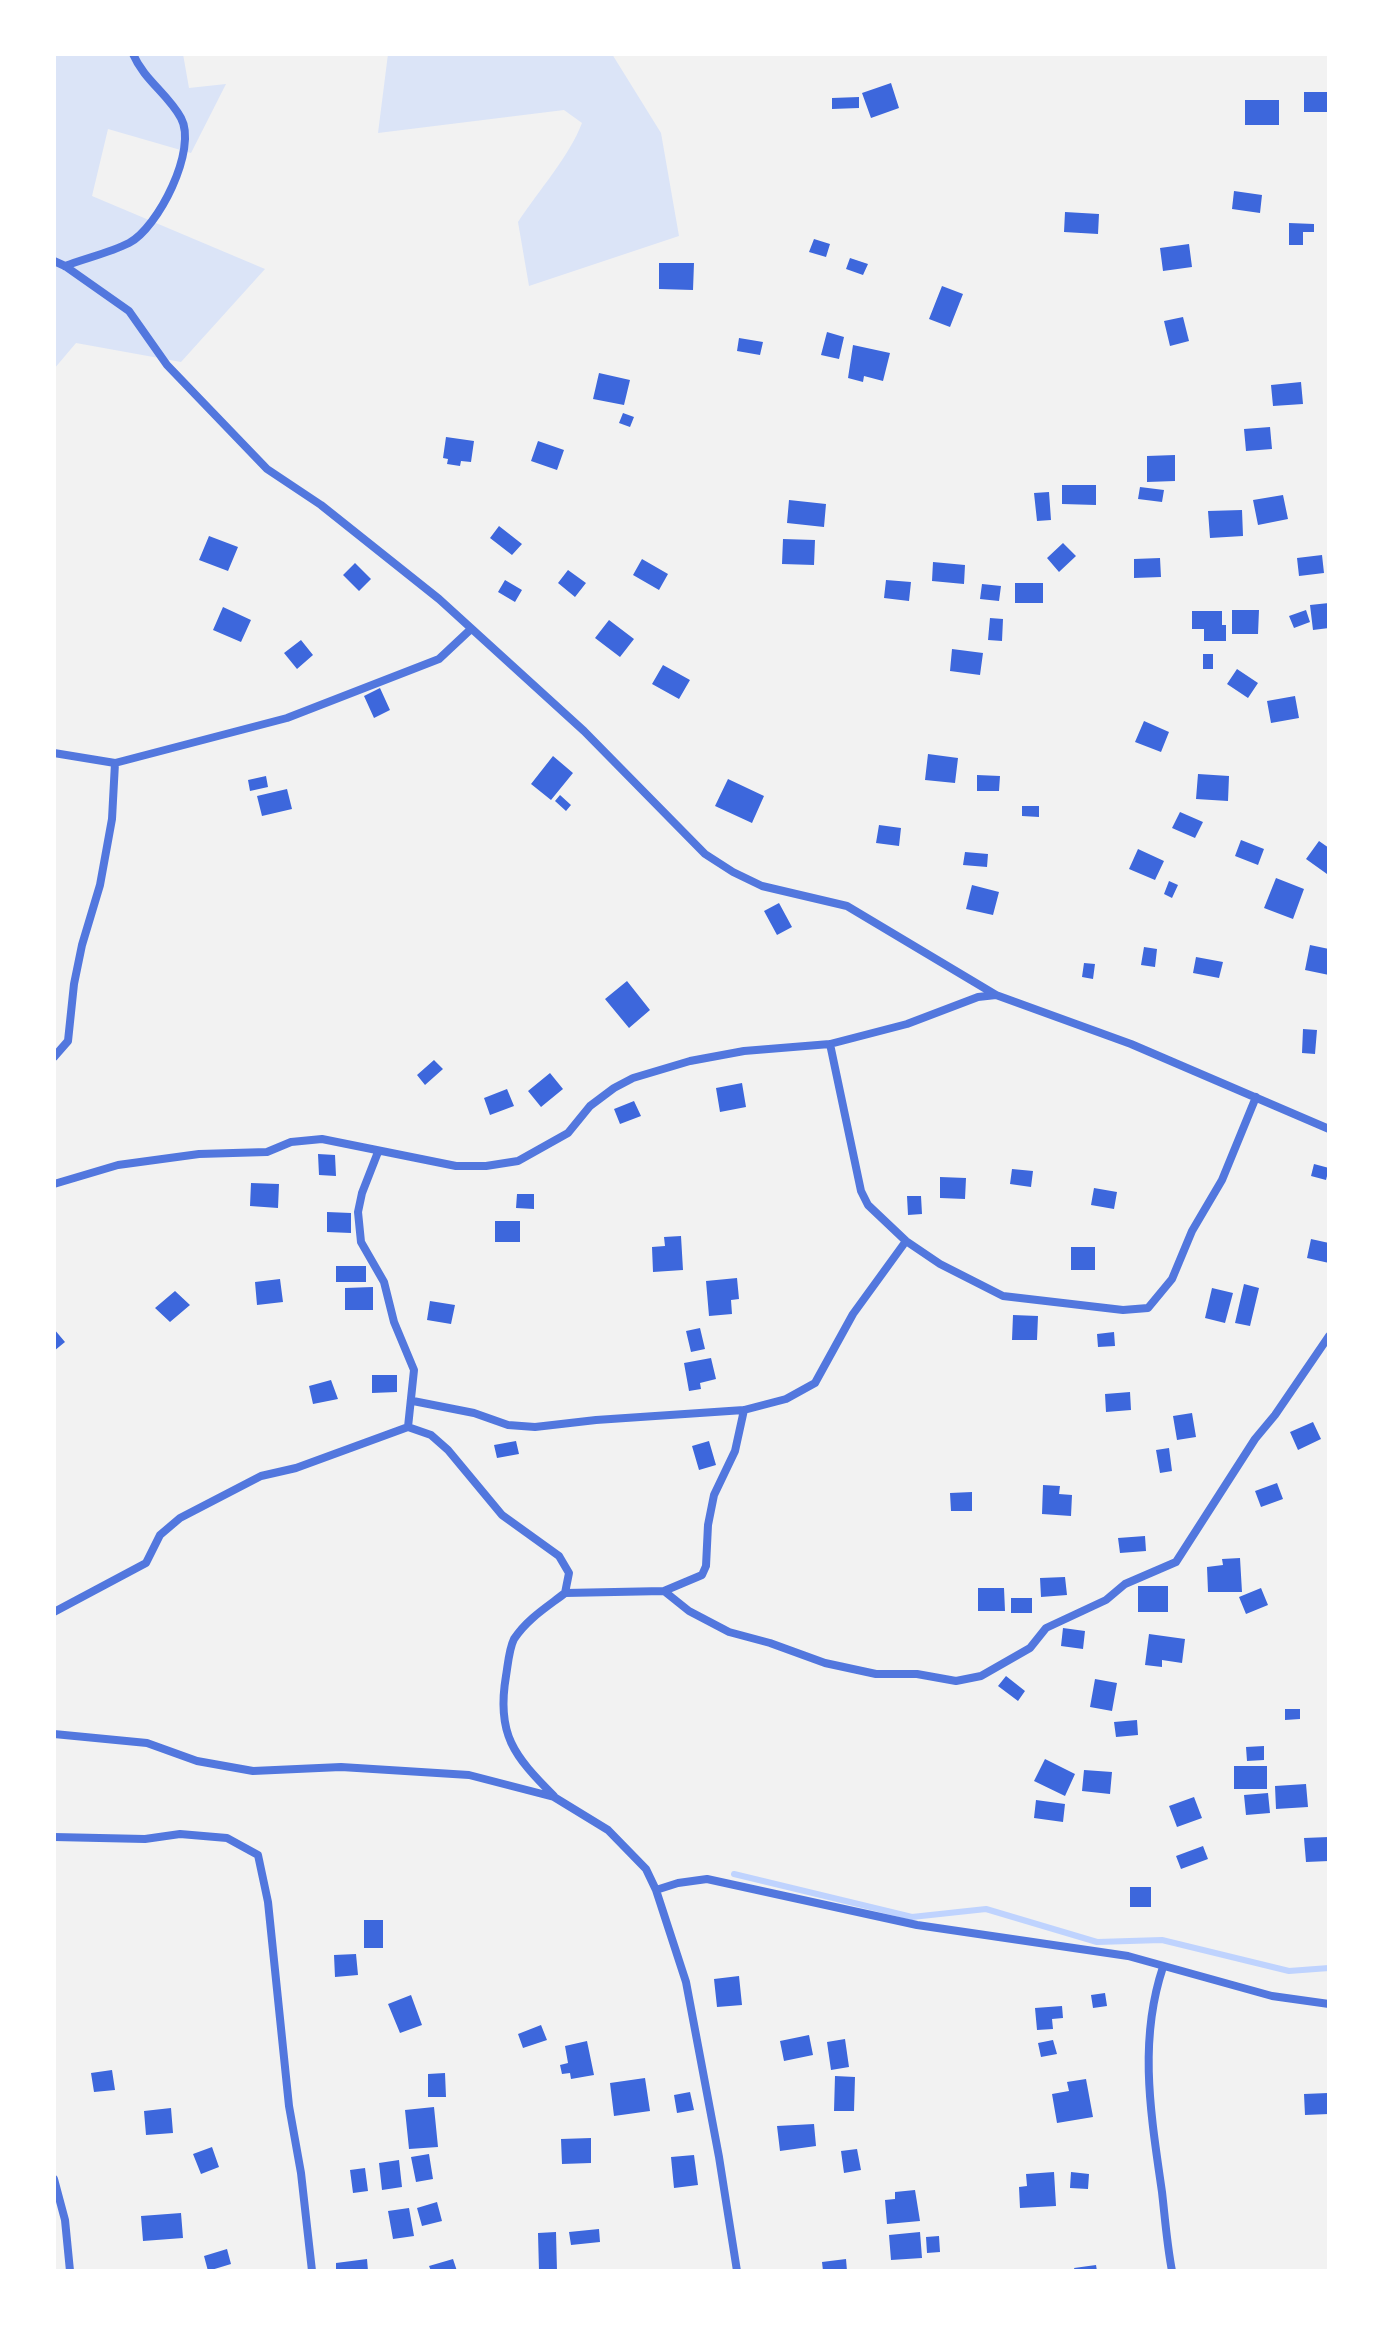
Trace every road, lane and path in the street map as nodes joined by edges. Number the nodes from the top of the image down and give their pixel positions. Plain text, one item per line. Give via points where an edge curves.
1 (133, 54) edge
2 (54, 261) edge
3 (65, 266) junction
4 (471, 629) junction
5 (54, 753) edge
6 (115, 763) junction
7 (996, 995) junction
8 (830, 1044) junction
9 (54, 1057) edge
10 (1256, 1097) junction
11 (1329, 1129) edge
12 (378, 1152) junction
13 (54, 1184) edge
14 (906, 1241) junction
15 (1329, 1336) edge
16 (413, 1401) junction
17 (744, 1410) junction
18 (408, 1427) junction
19 (664, 1591) junction
20 (565, 1593) junction
21 (54, 1612) edge
22 (54, 1734) edge
23 (554, 1797) junction
24 (54, 1837) edge
25 (656, 1890) junction
26 (1163, 1967) junction
27 (1329, 2004) edge
28 (54, 2179) edge
29 (70, 2271) edge
30 (312, 2271) edge
31 (737, 2271) edge
32 (1172, 2271) edge

1 - 3 street via 139,69 183,120 184,151 157,217 131,242
2 - 3 street
3 - 4 street via 129,311 167,365 267,469 321,505
4 - 6 street via 439,659 287,718
4 - 7 street via 584,731 705,854 762,886 847,906
5 - 6 street
6 - 9 street via 112,819 74,984 68,1041
7 - 8 street
7 - 10 street
8 - 12 street via 744,1051 633,1078 590,1106 568,1133 518,1161 456,1166
8 - 14 street via 861,1191 868,1205
10 - 11 street
10 - 14 street via 1172,1279 1148,1308 1123,1310 1003,1296
12 - 13 street via 322,1139 291,1142 267,1152 118,1165
12 - 16 street via 358,1212 361,1242 384,1282 414,1370
14 - 17 street via 853,1314 815,1383 786,1399
15 - 19 street via 1176,1562 1046,1628 1030,1648 981,1676 956,1681 825,1663 729,1632
16 - 17 street via 535,1427
16 - 18 street
17 - 19 street via 735,1451 714,1495 706,1566 702,1575
18 - 20 street via 431,1435 502,1515 559,1556 569,1573
18 - 21 street via 261,1476 180,1518 160,1535 146,1563
19 - 20 street
20 - 23 street via 531,1618 513,1641 503,1695 507,1737
22 - 23 street via 147,1743 197,1761 253,1771 341,1767 469,1775
23 - 25 street via 608,1830 646,1869
24 - 30 street via 227,1838 258,1855
25 - 26 street via 707,1879 917,1925 1114,1953
25 - 31 street via 686,1982
26 - 27 street via 1272,1996
26 - 32 street via 1152,1999 1148,2061 1150,2121
28 - 29 street

